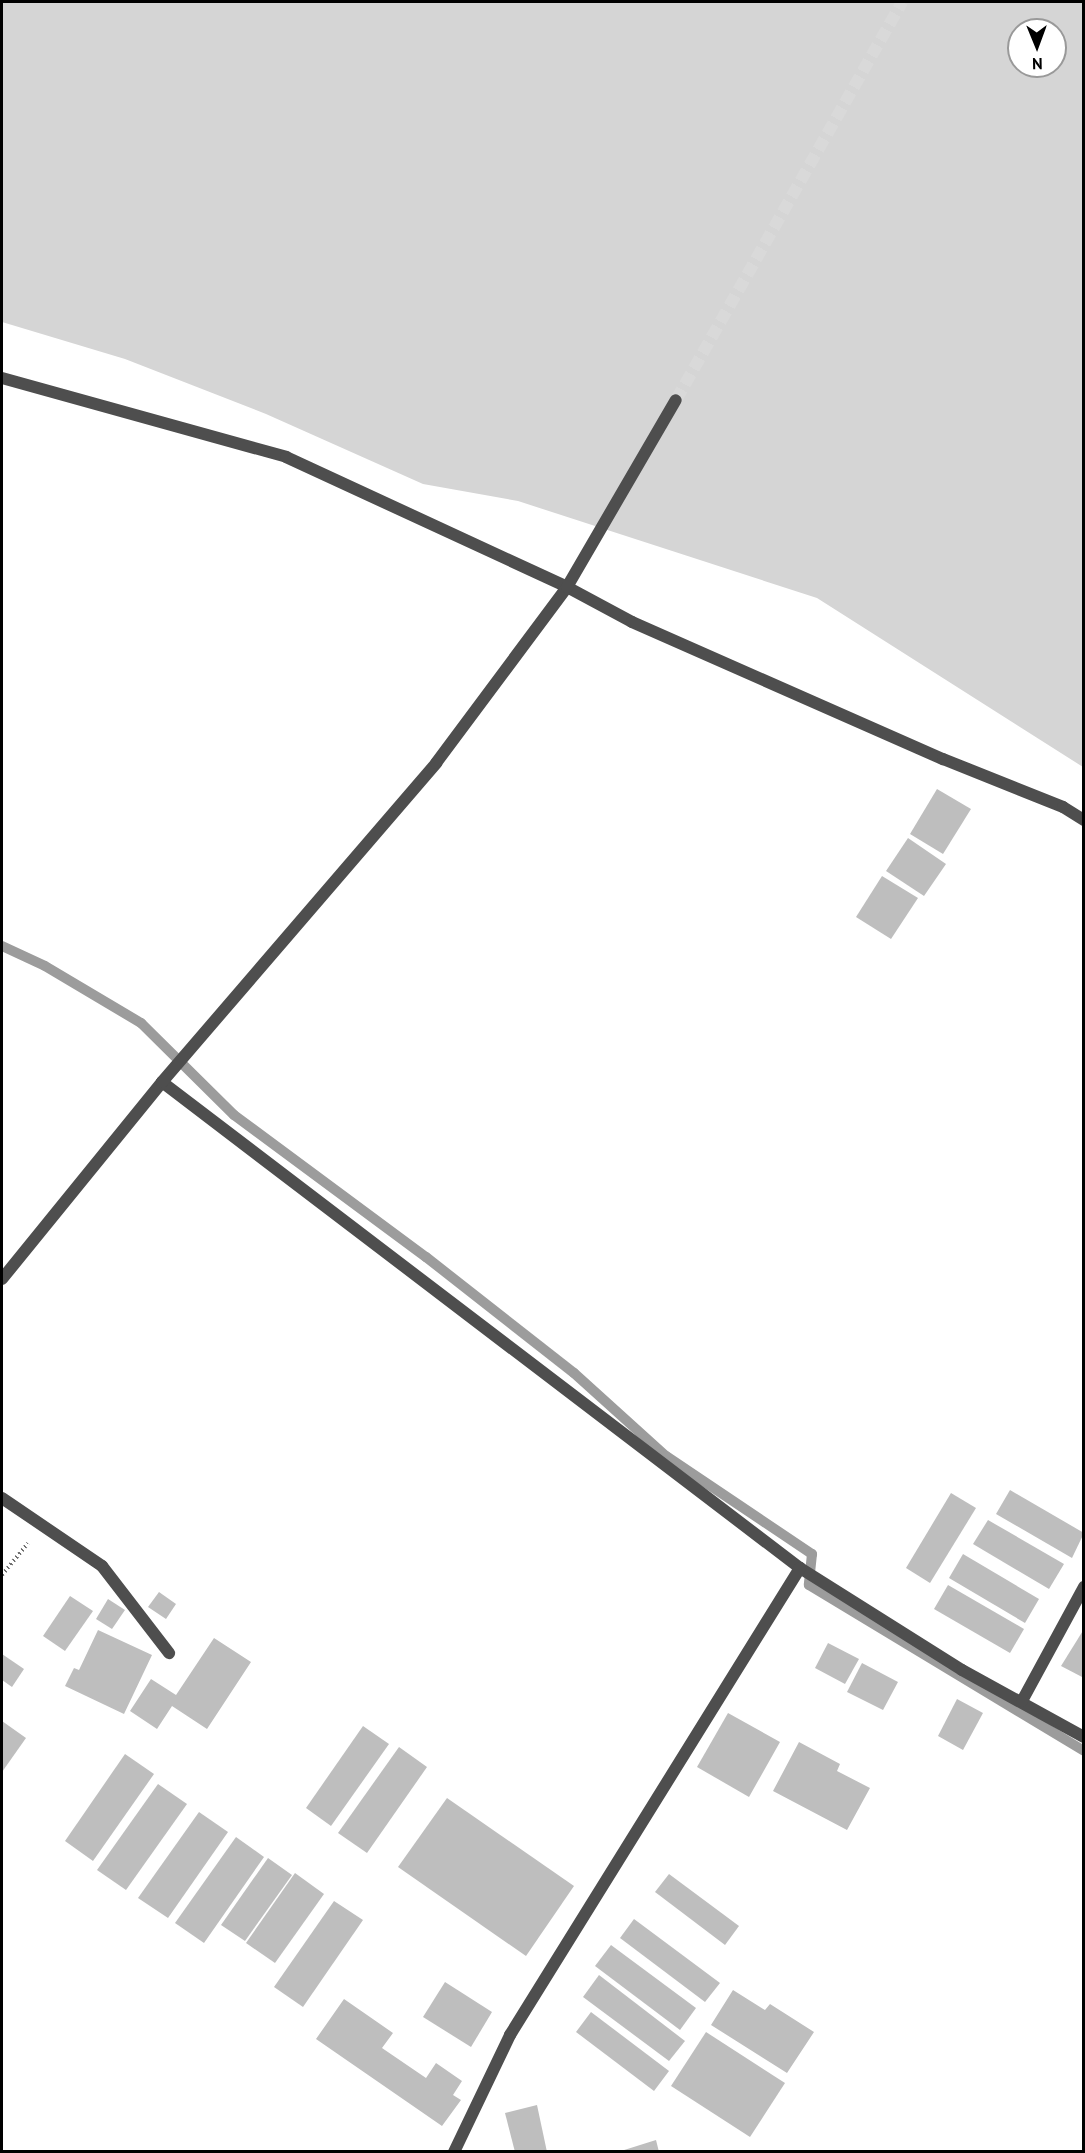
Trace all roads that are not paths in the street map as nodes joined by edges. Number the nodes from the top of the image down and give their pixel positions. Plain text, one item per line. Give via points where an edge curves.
1 (3, 382) edge
2 (676, 400) tunnel mouth
3 (567, 587) junction
4 (1083, 820) edge
5 (162, 1082) junction
6 (2, 1279) edge
7 (2, 1498) edge
8 (800, 1568) junction
9 (1083, 1587) edge
10 (169, 1653) dead end
11 (1022, 1701) junction
12 (1083, 1737) edge
13 (454, 2151) edge

1 - 3 street via 286,457
2 - 3 street
3 - 4 street via 632,622 943,759 1063,807
3 - 5 street via 436,763
5 - 6 street
5 - 8 street
7 - 10 street via 102,1566
8 - 11 street via 962,1670
8 - 13 street via 510,2035
9 - 11 street
11 - 12 street

